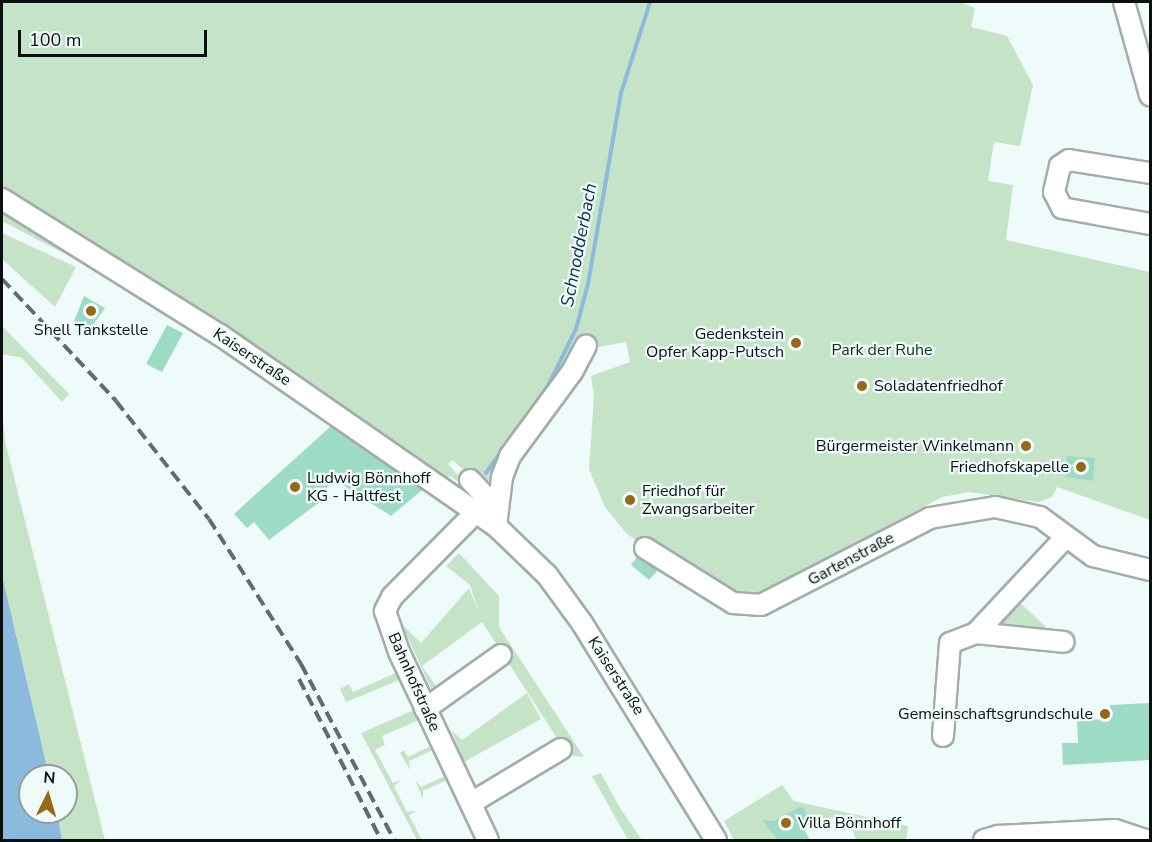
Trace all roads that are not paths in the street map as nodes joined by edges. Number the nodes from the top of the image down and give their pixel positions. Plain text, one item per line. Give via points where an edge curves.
1 (1124, 2) edge
2 (1150, 95) edge
3 (1150, 173) edge
4 (2, 199) edge
5 (1150, 224) edge
6 (586, 346) dead end
7 (470, 480) dead end
8 (475, 513) junction
9 (496, 517) junction
10 (1065, 537) junction
11 (645, 548) dead end
12 (1150, 570) edge
13 (976, 633) junction
14 (1064, 642) dead end
15 (501, 655) dead end
16 (425, 708) junction
17 (943, 736) dead end
18 (561, 748) dead end
19 (471, 803) junction
20 (488, 840) edge
21 (717, 840) edge
22 (984, 840) edge
23 (1146, 840) edge

1 - 2 street
3 - 5 street via 1065,161 1054,192 1056,204
4 - 8 street, Kaiserstraße via 219,335
6 - 9 street via 572,372 510,456
7 - 9 street
8 - 9 street, Kaiserstraße
8 - 16 street, Bahnhofstraße via 392,597 386,618
9 - 21 street, Kaiserstraße via 547,575 582,623
10 - 11 street, Gartenstraße via 1040,517 1013,509 943,513 776,599 751,606 724,598
10 - 12 street, Gartenstraße via 1094,556
10 - 13 street
13 - 14 street
13 - 17 street via 950,643
15 - 16 street
16 - 19 street, Bahnhofstraße
18 - 19 street
19 - 20 street, Bahnhofstraße
22 - 23 street via 1115,830

